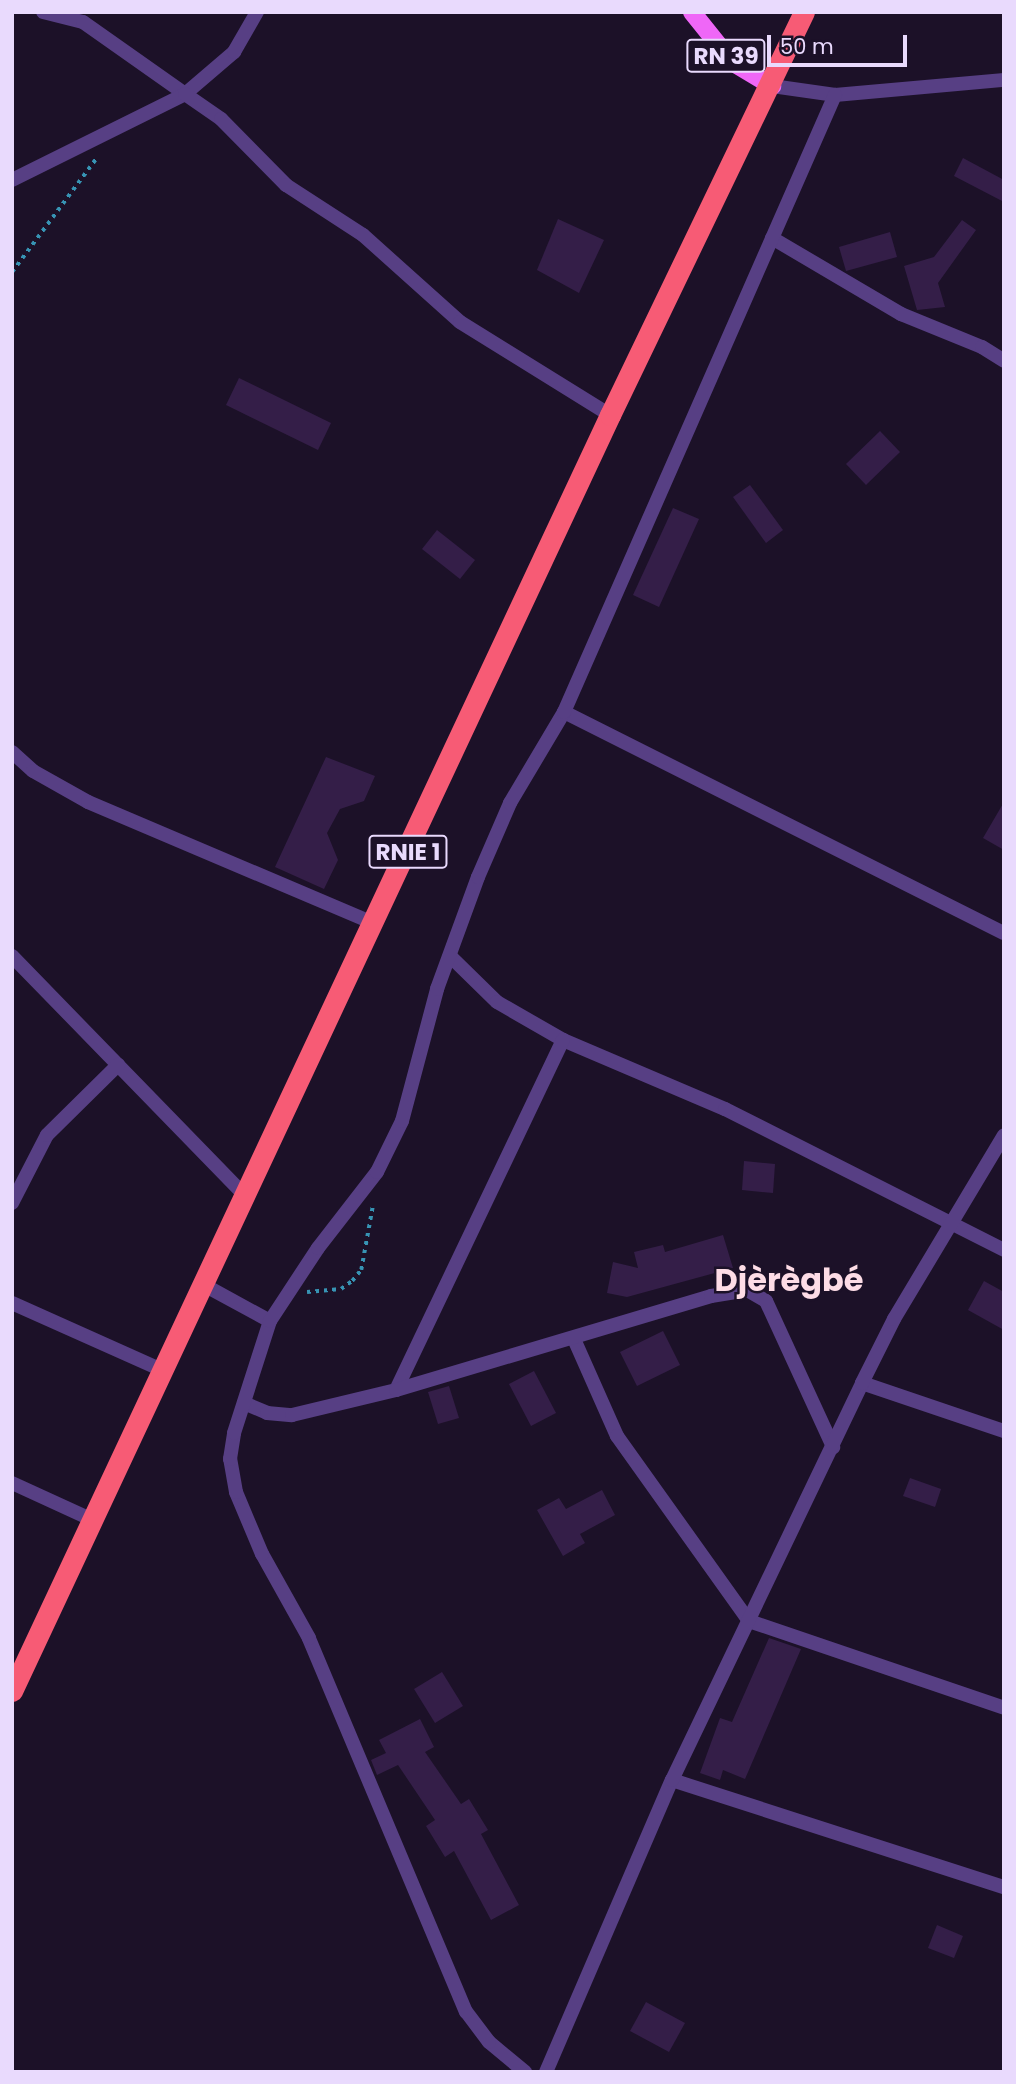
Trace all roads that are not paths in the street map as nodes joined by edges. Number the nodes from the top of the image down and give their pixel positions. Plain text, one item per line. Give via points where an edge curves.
1 (43, 12) edge
2 (257, 12) edge
3 (692, 12) edge
4 (804, 12) edge
5 (1004, 80) edge
6 (772, 86) junction
7 (185, 94) junction
8 (835, 95) junction
9 (12, 180) edge
10 (772, 238) junction
11 (1004, 362) edge
12 (610, 415) junction
13 (564, 712) junction
14 (12, 751) edge
15 (375, 923) junction
16 (1004, 933) edge
17 (12, 956) edge
18 (452, 957) junction
19 (563, 1040) junction
20 (118, 1065) junction
21 (1004, 1135) edge
22 (246, 1197) junction
23 (12, 1202) edge
24 (953, 1223) junction
25 (1004, 1250) edge
26 (204, 1284) junction
27 (12, 1303) edge
28 (270, 1321) junction
29 (574, 1339) junction
30 (164, 1371) junction
31 (862, 1383) junction
32 (396, 1390) junction
33 (244, 1403) junction
34 (1004, 1432) edge
35 (833, 1447) junction
36 (12, 1483) edge
37 (93, 1520) junction
38 (749, 1621) junction
39 (18, 1664) edge
40 (12, 1691) edge
41 (1004, 1708) edge
42 (672, 1780) junction
43 (1004, 1886) edge
44 (525, 2072) edge
45 (546, 2072) edge

1 - 7 street via 83,22
2 - 7 street via 234,52
3 - 6 main road, RN 39 via 732,62
4 - 6 highway, RNIE 1
5 - 8 street
6 - 8 street
6 - 12 highway, RNIE 1
7 - 9 street
7 - 12 street via 221,119 286,185 363,235 460,322
8 - 10 street
10 - 11 street via 901,314 982,347
10 - 13 street
12 - 15 highway, RNIE 1
13 - 16 street
13 - 18 street via 510,803 478,877
14 - 15 street via 33,771 88,802
15 - 22 highway, RNIE 1
17 - 20 street
18 - 19 street via 497,1002
18 - 28 street via 437,989 402,1121 377,1172
19 - 24 street via 726,1110
19 - 32 street
20 - 22 street
20 - 23 street via 47,1135
21 - 24 street
22 - 26 highway, RNIE 1
24 - 25 street
24 - 31 street
26 - 28 street
26 - 30 highway, RNIE 1
27 - 30 street
28 - 33 street
29 - 32 street
29 - 35 street via 711,1296 756,1292 766,1301
29 - 38 street via 617,1436
30 - 37 highway, RNIE 1
31 - 34 street
31 - 35 street
32 - 33 street via 292,1415 267,1413
33 - 44 street via 230,1459 247,1517 309,1638 466,2012 489,2042
35 - 38 street
36 - 37 street
37 - 39 highway, RNIE 1
38 - 41 street
38 - 42 street
39 - 40 highway, RNIE 1
42 - 43 street
42 - 45 street

